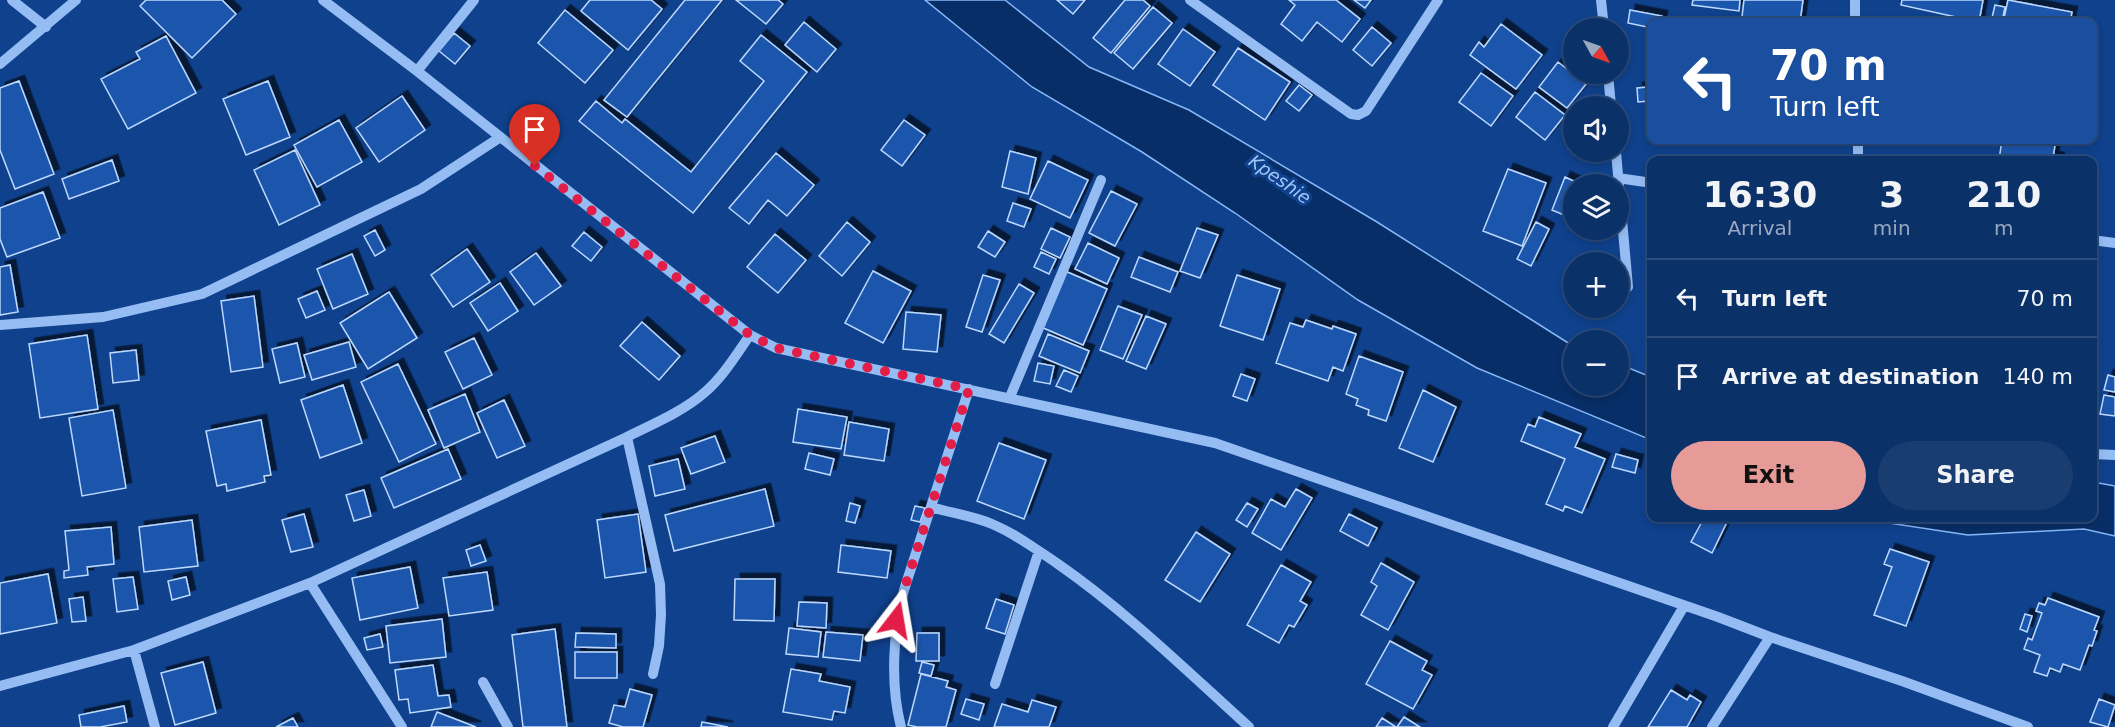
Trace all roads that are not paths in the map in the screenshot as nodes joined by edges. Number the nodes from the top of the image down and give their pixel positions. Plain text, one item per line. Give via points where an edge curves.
1 (12, 0) edge
2 (76, 0) edge
3 (323, 0) edge
4 (474, 0) edge
5 (1190, 0) edge
6 (1438, 0) edge
7 (1601, 0) edge
8 (1855, 0) edge
9 (1603, 18) edge
10 (1855, 18) edge
11 (46, 27) junction
12 (0, 64) edge
13 (417, 71) junction
14 (499, 138) junction
15 (1101, 180) dead end
16 (1629, 180) edge
17 (1647, 182) edge
18 (2097, 241) edge
19 (2115, 243) edge
20 (0, 325) edge
21 (750, 335) junction
22 (969, 389) junction
23 (1010, 398) junction
24 (627, 436) junction
25 (2097, 454) edge
26 (2115, 455) edge
27 (931, 507) junction
28 (1039, 551) junction
29 (310, 583) junction
30 (1684, 606) junction
31 (1770, 638) junction
32 (134, 650) junction
33 (653, 674) dead end
34 (483, 682) dead end
35 (994, 684) dead end
36 (0, 686) edge
37 (155, 727) edge
38 (402, 727) edge
39 (508, 727) edge
40 (901, 727) edge
41 (1249, 727) edge
42 (1613, 727) edge
43 (1712, 727) edge
44 (2028, 727) edge

1 - 11 street
2 - 11 street
3 - 13 street
4 - 13 street
5 - 6 street via 1351,114 1358,115 1366,111
7 - 9 street
8 - 10 street
11 - 12 street
13 - 14 street
14 - 20 street via 421,189 202,294 103,316
14 - 21 street
15 - 23 street
16 - 17 street
18 - 19 street
21 - 22 street via 776,348
21 - 24 street via 704,394
22 - 23 street
22 - 27 street
23 - 30 street via 1249,453
24 - 29 street
24 - 33 street via 660,584 659,646
25 - 26 street
27 - 28 street via 989,523
27 - 40 street via 896,620 897,711
28 - 35 street
28 - 41 street via 1114,605
29 - 32 street
29 - 38 street
30 - 31 street
30 - 42 street
31 - 43 street
31 - 44 street
32 - 36 street
32 - 37 street
34 - 39 street

